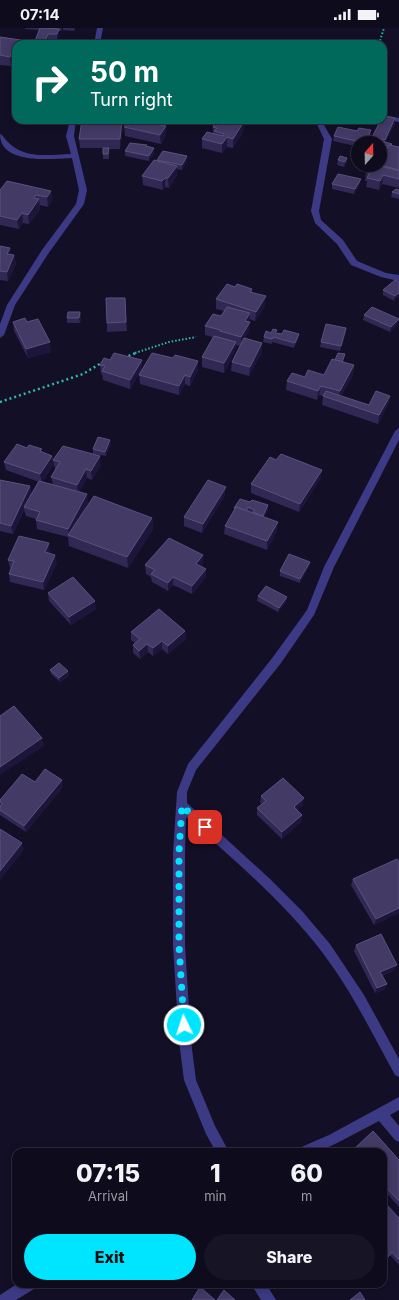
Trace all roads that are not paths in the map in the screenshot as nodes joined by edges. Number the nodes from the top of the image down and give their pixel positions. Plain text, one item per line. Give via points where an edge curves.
1 (100, 28) edge
2 (98, 40) edge
3 (387, 118) edge
4 (399, 120) edge
5 (72, 124) edge
6 (320, 124) edge
7 (0, 136) edge
8 (74, 156) junction
9 (399, 278) edge
10 (0, 335) edge
11 (399, 431) edge
12 (182, 806) junction
13 (399, 1071) edge
14 (399, 1103) edge
15 (381, 1113) junction
16 (399, 1136) edge
17 (221, 1148) edge
18 (312, 1148) edge
19 (23, 1288) edge
20 (261, 1288) edge
21 (4, 1300) edge
22 (269, 1300) edge

1 - 2 street
3 - 4 street
5 - 8 street via 70,136
6 - 9 street via 328,139 315,211 318,221 340,242 354,262
7 - 8 street via 7,146 29,156
8 - 10 street via 83,190 80,204 45,252 12,305
11 - 12 street via 374,484 329,567 310,612 277,660 192,767 182,792
12 - 13 street via 251,868 313,932 344,974
12 - 17 street via 179,852 179,945 185,1041 190,1080 210,1130
14 - 15 street
15 - 16 street
15 - 18 street
19 - 21 street
20 - 22 street

